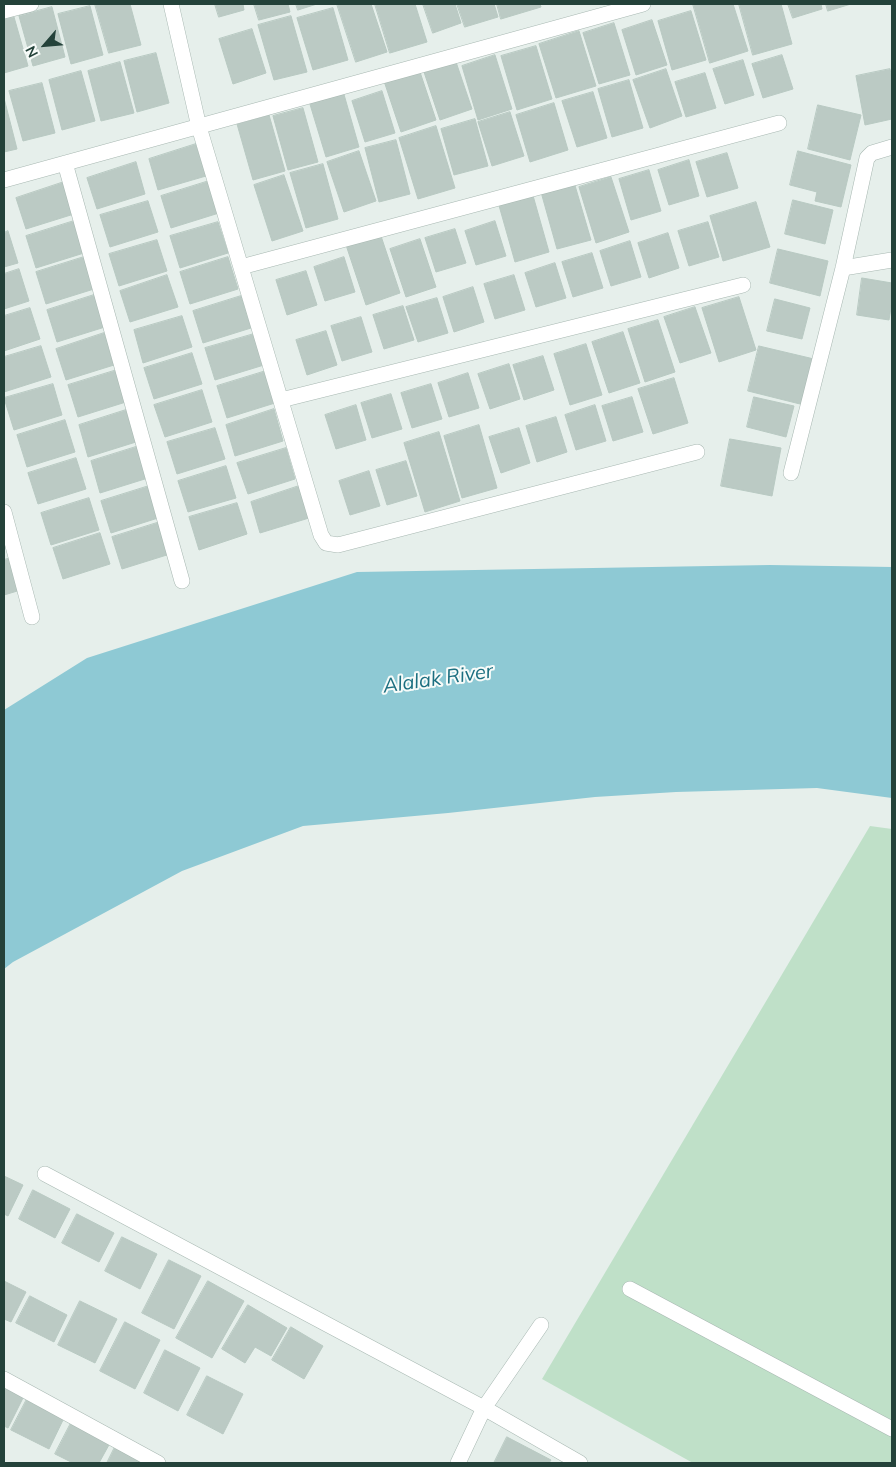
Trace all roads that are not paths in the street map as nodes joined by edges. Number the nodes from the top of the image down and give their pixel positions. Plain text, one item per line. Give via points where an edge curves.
1 (31, 4) edge
2 (171, 4) edge
3 (643, 4) edge
4 (4, 11) edge
5 (779, 123) dead end
6 (199, 127) junction
7 (892, 146) edge
8 (65, 163) junction
9 (4, 180) edge
10 (892, 260) edge
11 (242, 268) junction
12 (843, 268) junction
13 (743, 285) dead end
14 (281, 400) junction
15 (698, 452) dead end
16 (792, 474) dead end
17 (4, 512) edge
18 (182, 581) dead end
19 (32, 617) dead end
20 (45, 1174) dead end
21 (630, 1289) dead end
22 (541, 1326) dead end
23 (4, 1379) edge
24 (484, 1408) junction
25 (892, 1429) edge
26 (158, 1463) edge
27 (458, 1463) edge
28 (580, 1463) edge

1 - 4 street
2 - 6 street
3 - 6 street
5 - 11 street
6 - 8 street
6 - 11 street
7 - 12 street via 866,158
8 - 9 street
8 - 18 street
10 - 12 street
11 - 14 street
12 - 16 street
13 - 14 street
14 - 15 street via 321,536 331,545
17 - 19 street
20 - 24 street
21 - 25 street
22 - 24 street
23 - 26 street
24 - 27 street
24 - 28 street

